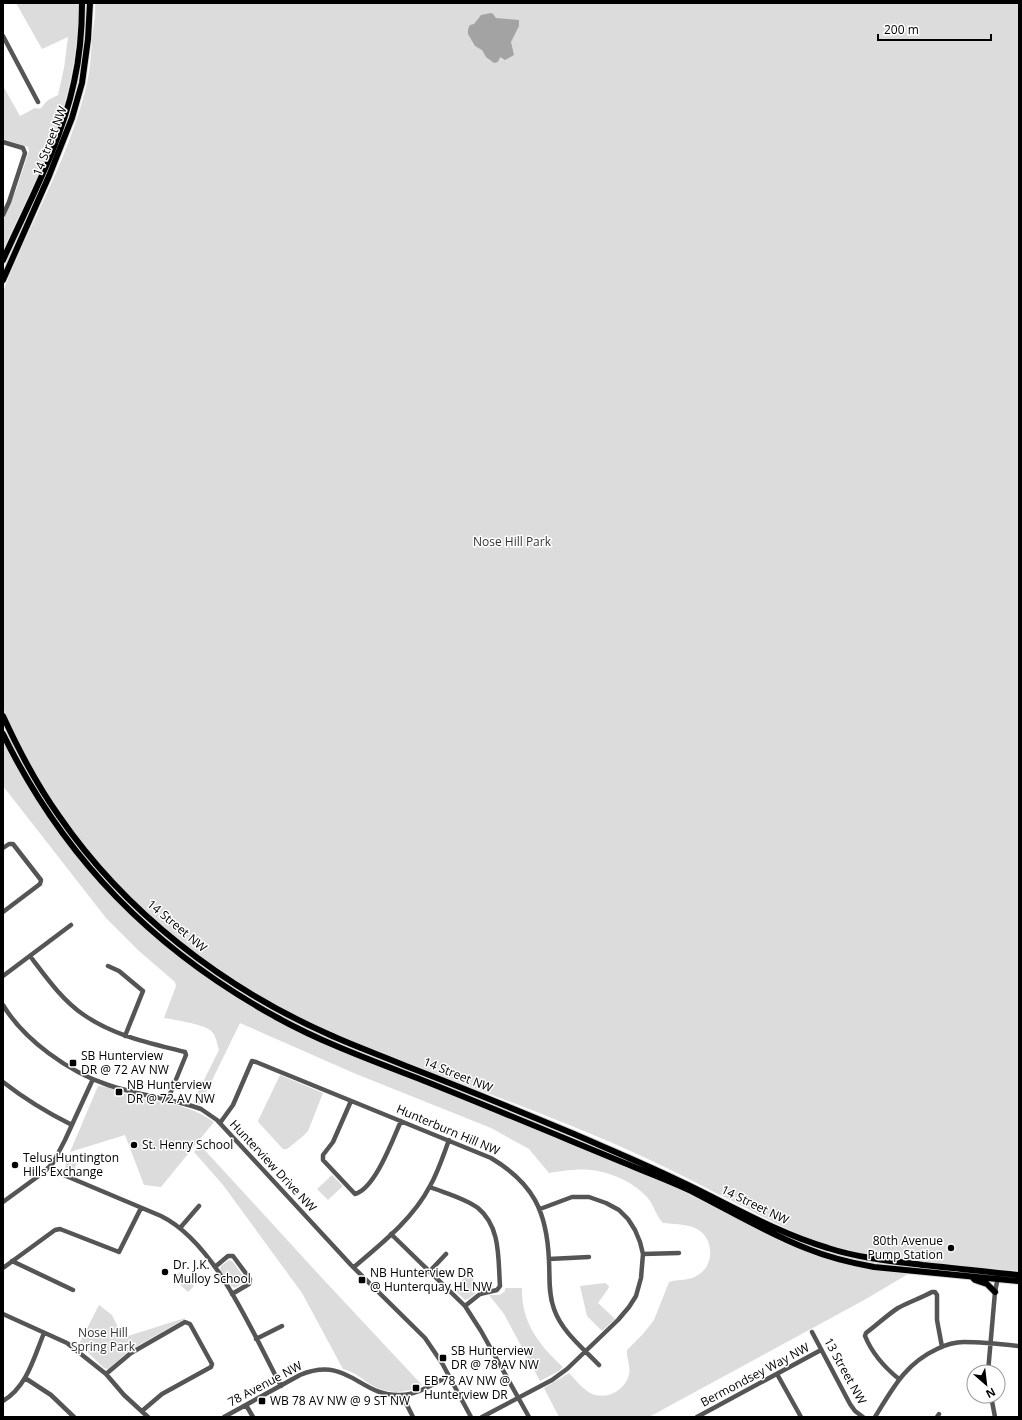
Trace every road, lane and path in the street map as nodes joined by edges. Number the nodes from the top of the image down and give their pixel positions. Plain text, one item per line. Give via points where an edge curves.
1 (82, 3) edge
2 (90, 3) edge
3 (3, 36) edge
4 (38, 102) dead end
5 (3, 142) edge
6 (3, 215) edge
7 (3, 260) edge
8 (3, 280) edge
9 (3, 716) edge
10 (3, 734) edge
11 (3, 848) edge
12 (3, 912) edge
13 (71, 925) dead end
14 (30, 956) junction
15 (108, 966) dead end
16 (3, 976) edge
17 (3, 1004) edge
18 (125, 1036) junction
19 (94, 1079) junction
20 (3, 1082) edge
21 (168, 1099) junction
22 (351, 1101) junction
23 (401, 1121) junction
24 (220, 1123) junction
25 (72, 1125) junction
26 (449, 1140) junction
27 (50, 1166) junction
28 (430, 1187) junction
29 (3, 1202) edge
30 (199, 1206) dead end
31 (141, 1208) junction
32 (540, 1209) junction
33 (180, 1228) junction
34 (391, 1234) junction
35 (679, 1253) dead end
36 (446, 1254) dead end
37 (643, 1254) junction
38 (589, 1256) dead end
39 (549, 1259) junction
40 (12, 1261) junction
41 (215, 1267) junction
42 (354, 1267) junction
43 (3, 1268) edge
44 (430, 1271) junction
45 (1019, 1275) edge
46 (971, 1276) junction
47 (999, 1276) junction
48 (1019, 1281) edge
49 (74, 1290) dead end
50 (995, 1292) junction
51 (232, 1294) junction
52 (465, 1306) junction
53 (3, 1314) edge
54 (282, 1326) dead end
55 (812, 1332) dead end
56 (44, 1333) junction
57 (256, 1340) junction
58 (990, 1343) junction
59 (1019, 1346) edge
60 (942, 1347) junction
61 (822, 1350) junction
62 (586, 1351) junction
63 (989, 1364) edge
64 (600, 1365) dead end
65 (106, 1374) junction
66 (777, 1374) junction
67 (449, 1376) junction
68 (25, 1378) junction
69 (899, 1379) junction
70 (281, 1386) junction
71 (402, 1395) junction
72 (518, 1397) junction
73 (3, 1401) edge
74 (993, 1404) edge
75 (246, 1405) junction
76 (142, 1411) junction
77 (74, 1417) edge
78 (148, 1417) edge
79 (224, 1417) edge
80 (253, 1417) edge
81 (413, 1417) edge
82 (471, 1417) edge
83 (482, 1417) edge
84 (529, 1417) edge
85 (697, 1417) edge
86 (801, 1417) edge
87 (863, 1417) edge
88 (874, 1417) edge
89 (995, 1417) edge

1 - 7 main road, 14 Street NW via 81,39 74,82 64,118 44,170
2 - 8 main road, 14 Street NW via 82,83 72,118
3 - 4 street
5 - 6 street via 23,148 25,153
9 - 47 main road, 14 Street NW via 24,759 59,817 110,880 160,928 204,964 278,1009 327,1034 662,1171 806,1241 875,1259
10 - 46 main road, 14 Street NW via 18,765 67,841 104,884 156,935 201,971 278,1019 327,1042 661,1178 766,1231 808,1249 874,1267
11 - 12 street via 13,844 41,880 40,884
13 - 14 street
14 - 16 street
14 - 18 street via 55,988 83,1015
15 - 18 street via 119,971 143,991
17 - 19 street, Hunterview Drive NW via 14,1020 39,1046
18 - 21 street via 185,1052
19 - 21 street, Hunterview Drive NW
19 - 25 street
20 - 25 street via 31,1103
21 - 24 street, Hunterview Drive NW via 201,1109
22 - 23 street, Hunterburn Hill NW
22 - 23 street via 323,1160 356,1194 369,1184 378,1171
22 - 24 street, Hunterburn Hill NW via 252,1062 233,1105
23 - 26 street, Hunterburn Hill NW
24 - 42 street, Hunterview Drive NW
25 - 27 street
26 - 28 street
26 - 32 street, Hunterburn Hill NW via 505,1166 528,1188
27 - 29 street
27 - 31 street via 59,1173
28 - 34 street
28 - 52 street via 464,1200 477,1208 489,1220 495,1232 500,1286 497,1290 480,1294
30 - 33 street
31 - 33 street via 170,1220
31 - 40 street via 119,1252 60,1229
32 - 37 street via 572,1198 589,1197 606,1202 619,1210 636,1230
32 - 39 street, Hunterburn Hill NW
33 - 41 street
34 - 42 street
34 - 44 street
35 - 37 street
36 - 44 street
37 - 62 street via 636,1296 618,1320
38 - 39 street
39 - 62 street, Hunterburn Hill NW via 554,1310 561,1323
40 - 43 street
40 - 49 street
41 - 51 street
41 - 51 street via 228,1256 233,1256 250,1279 249,1284
42 - 67 street, Hunterview Drive NW via 425,1338
44 - 52 street
45 - 47 main road, 14 Street NW
46 - 47 main road, 14 Street NW
46 - 50 main road via 987,1284
47 - 48 main road, 14 Street NW
47 - 50 street
50 - 58 street
51 - 57 street
52 - 72 street
53 - 56 street
54 - 57 street
55 - 61 street, 13 Street NW
56 - 65 street via 67,1342
56 - 68 street
57 - 70 street
58 - 59 street
58 - 60 street via 962,1342
58 - 63 street
60 - 69 street via 912,1364
60 - 69 street via 938,1334 935,1292 897,1309 865,1336 879,1360
61 - 66 street, Bermondsey Way NW
61 - 87 street, 13 Street NW via 850,1404
62 - 64 street, Hunterburn Hill NW
62 - 72 street via 561,1374
65 - 76 street
65 - 76 street via 131,1353 185,1322 190,1324 211,1366 162,1394
66 - 85 street, Bermondsey Way NW
66 - 86 street
67 - 71 street, 78 Avenue NW via 416,1392
67 - 82 street, Hunterview Drive NW
68 - 73 street
68 - 77 street via 51,1395
69 - 88 street
70 - 71 street, 78 Avenue NW via 307,1373 328,1370 349,1375 377,1392
70 - 75 street, 78 Avenue NW
71 - 81 street
72 - 83 street
72 - 84 street
74 - 89 street
75 - 79 street, 78 Avenue NW
75 - 80 street
76 - 78 street

